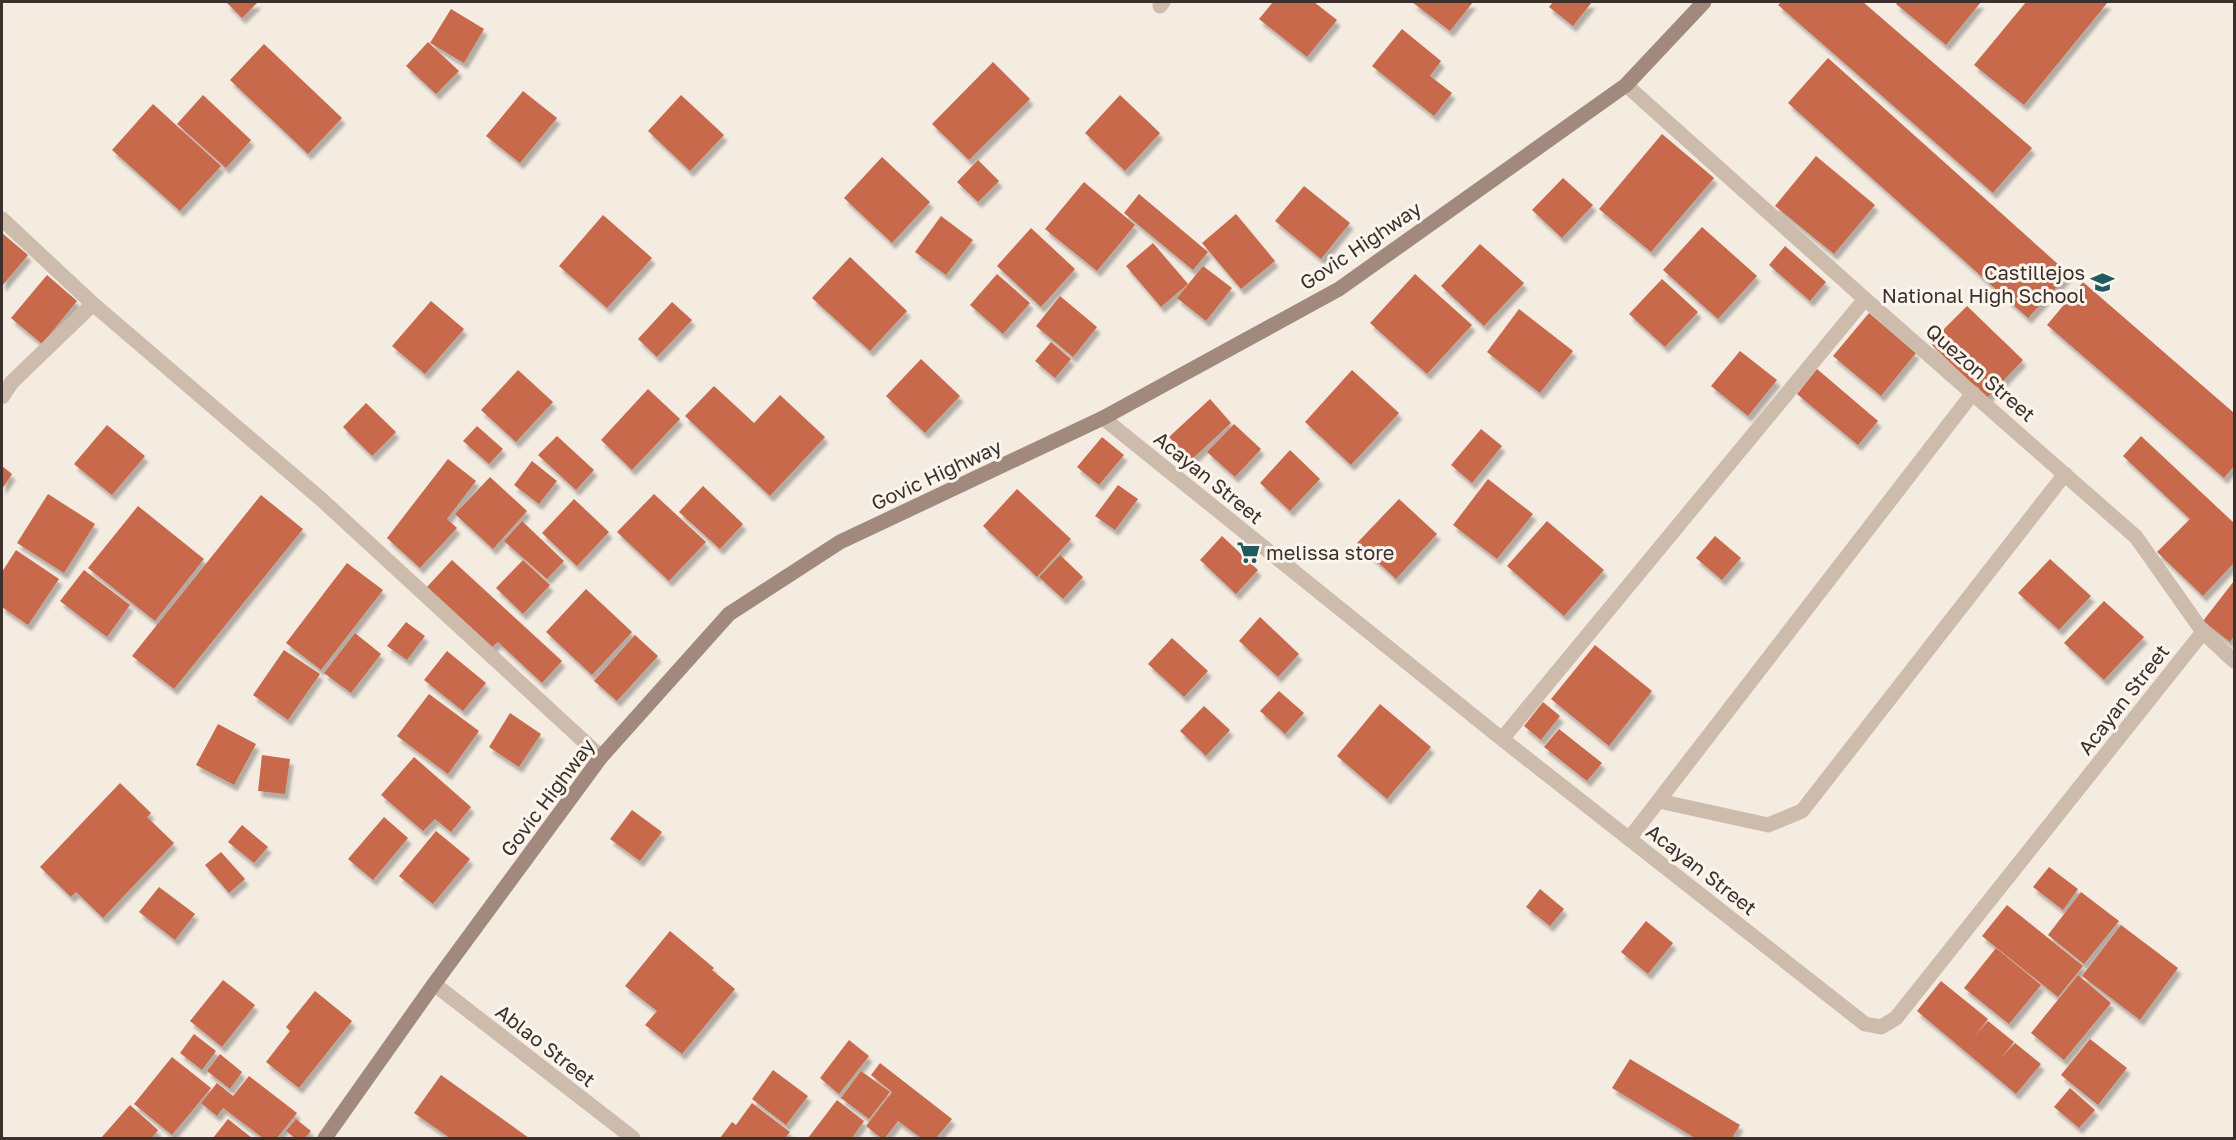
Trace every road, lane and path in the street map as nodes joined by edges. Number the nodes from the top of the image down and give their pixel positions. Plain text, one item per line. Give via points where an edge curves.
1 (1704, 2) edge
2 (1626, 85) junction
3 (2, 219) edge
4 (1865, 299) junction
5 (93, 304) junction
6 (1973, 393) junction
7 (2, 397) edge
8 (1103, 418) junction
9 (2065, 474) junction
10 (2203, 632) junction
11 (2235, 661) edge
12 (1502, 739) junction
13 (601, 757) junction
14 (1659, 801) junction
15 (1629, 839) junction
16 (434, 984) junction
17 (325, 1138) edge
18 (633, 1138) edge

1 - 2 main road, Govic Highway
2 - 4 street, Quezon Street
2 - 8 main road, Govic Highway via 1340,289
3 - 5 street
4 - 6 street, Quezon Street
4 - 12 street
5 - 7 street via 12,382
5 - 13 street via 322,500
6 - 9 street, Quezon Street
6 - 14 street
8 - 12 street, Acayan Street
8 - 13 main road, Govic Highway via 840,542 729,614
9 - 10 street, Quezon Street via 2136,537
9 - 14 street via 1802,811 1768,825
10 - 11 street, Quezon Street
10 - 15 street, Acayan Street via 1896,1018 1881,1027 1865,1024
12 - 15 street, Acayan Street
13 - 16 main road, Govic Highway
14 - 15 street
16 - 17 main road, Govic Highway
16 - 18 street, Ablao Street

